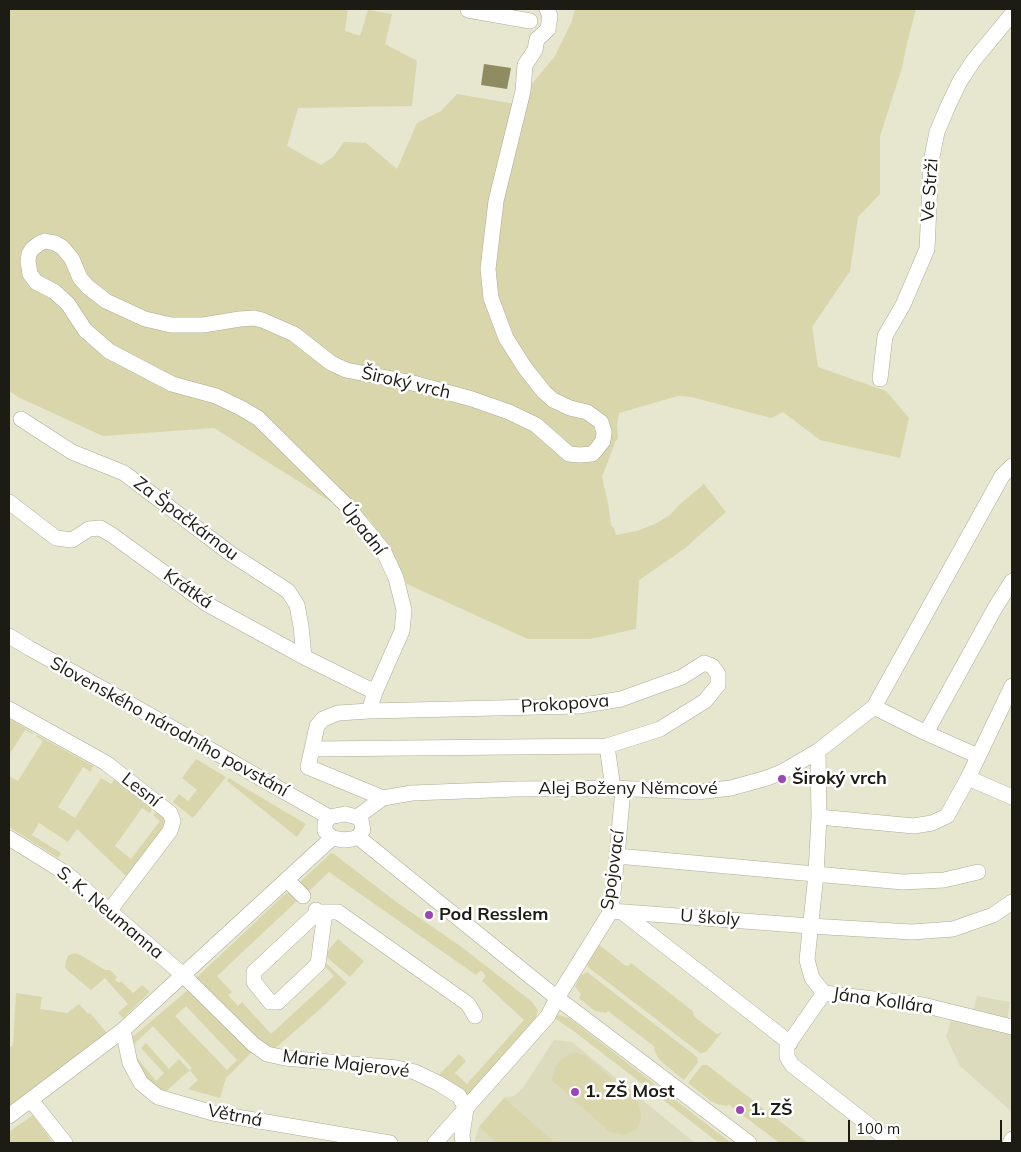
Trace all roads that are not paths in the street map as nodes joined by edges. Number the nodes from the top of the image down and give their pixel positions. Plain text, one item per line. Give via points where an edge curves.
1 (547, 9) edge
2 (468, 10) dead end
3 (1012, 14) edge
4 (532, 15) edge
5 (537, 39) junction
6 (880, 379) dead end
7 (216, 396) joint
8 (21, 419) dead end
9 (1012, 466) edge
10 (9, 502) edge
11 (1012, 581) edge
12 (9, 636) edge
13 (304, 657) junction
14 (1012, 686) edge
15 (375, 692) junction
16 (874, 707) junction
17 (9, 708) edge
18 (370, 711) junction
19 (926, 733) junction
20 (607, 746) junction
21 (312, 749) junction
22 (818, 750) junction
23 (978, 756) junction
24 (968, 778) junction
25 (618, 789) junction
26 (1012, 797) edge
27 (383, 798) junction
28 (329, 817) junction
29 (357, 817) junction
30 (820, 817) junction
31 (358, 837) junction
32 (9, 838) edge
33 (332, 838) junction
34 (617, 856) junction
35 (978, 872) dead end
36 (816, 874) junction
37 (287, 880) junction
38 (1012, 902) edge
39 (315, 907) junction
40 (110, 910) junction
41 (616, 911) junction
42 (666, 915) junction
43 (810, 926) junction
44 (665, 946) junction
45 (183, 975) junction
46 (824, 993) junction
47 (557, 998) junction
48 (475, 1016) dead end
49 (1012, 1027) edge
50 (123, 1030) junction
51 (790, 1043) junction
52 (31, 1100) junction
53 (466, 1108) junction
54 (9, 1116) edge
55 (1012, 1139) edge
56 (64, 1143) edge
57 (390, 1143) edge
58 (435, 1143) edge
59 (462, 1143) edge
60 (749, 1143) edge
61 (892, 1143) edge
62 (1010, 1143) edge

1 - 5 street, Široký vrch via 550,16 548,29
2 - 4 street
3 - 6 street, Ve Strži via 960,81 937,132 931,162 927,249 903,305 885,336
4 - 5 street via 531,31
5 - 7 street, Široký vrch via 536,50 524,65 523,91 496,200 488,269 491,298 506,338 544,392 553,400 587,412 601,422 603,441 596,450 592,454 569,454 536,425 509,412 413,383 346,370 331,363 294,334 262,320 171,325 145,319 106,301 88,288 72,259 55,242 45,241 32,249 28,261 30,274 36,282 55,292 68,304 85,330 109,351 172,384
7 - 15 street, Úpadní via 258,418 346,505 383,550 396,578 404,610 402,631
8 - 13 street, Za Špačkárnou via 72,452 124,473 231,554 288,591 297,605
9 - 16 street, Alej Boženy Němcové via 1002,476
10 - 13 street, Krátká via 56,538 72,540 89,529 100,528 207,604
11 - 19 street
12 - 28 street, Slovenského národního povstání
13 - 15 street, Krátká
14 - 23 street
15 - 18 street, Úpadní
16 - 19 street
16 - 22 street, Alej Boženy Němcové
17 - 40 street, Lesní via 106,763 170,812 173,821 170,831
18 - 20 street, Prokopova via 579,706 621,699 682,678 704,663 712,666 718,674 718,685 705,701 660,729
18 - 21 street, Prokopova via 338,713 324,719 318,726
19 - 23 street
20 - 21 street, Prokopova
20 - 25 street
21 - 27 street, Prokopova via 308,767
22 - 25 street, Alej Boženy Němcové via 782,772 731,788 697,792
22 - 30 street, Jána Kollára
23 - 24 street
24 - 26 street
24 - 30 street via 946,816 932,823 914,826
25 - 27 street, Alej Boženy Němcové via 431,792
25 - 34 street, Spojovací
27 - 29 street, Alej Boženy Němcové
28 - 29 street via 345,814
28 - 33 street via 325,831
29 - 31 street via 362,820 363,830
30 - 36 street, Jána Kollára
31 - 33 street
31 - 47 street
32 - 40 street, S. K. Neumanna via 67,874
33 - 37 street
34 - 36 street
34 - 41 street, Spojovací
35 - 36 street via 944,880 903,882
36 - 43 street, Jána Kollára
37 - 39 street
37 - 45 street
38 - 43 street, U školy via 993,915 953,929 912,932
39 - 39 street via 254,972 254,982 270,1002 278,1002 318,964
39 - 48 street via 338,912 468,1004
40 - 45 street, S. K. Neumanna
41 - 42 street, U školy
41 - 44 street
41 - 47 street, Spojovací
42 - 43 street, U školy
42 - 44 street via 661,930
43 - 46 street, Jána Kollára via 807,960 812,978
44 - 51 street
45 - 50 street
45 - 53 street, Marie Majerové via 267,1054 415,1072 459,1096
46 - 49 street, Jána Kollára via 923,1005
46 - 51 street
47 - 53 street, Spojovací via 548,1016
47 - 60 street
50 - 52 street
50 - 57 street, Větrná via 130,1063 141,1083 158,1097 213,1113
51 - 61 street via 787,1057 792,1065
52 - 54 street
52 - 56 street
53 - 58 street, Spojovací
53 - 59 street
55 - 62 street

